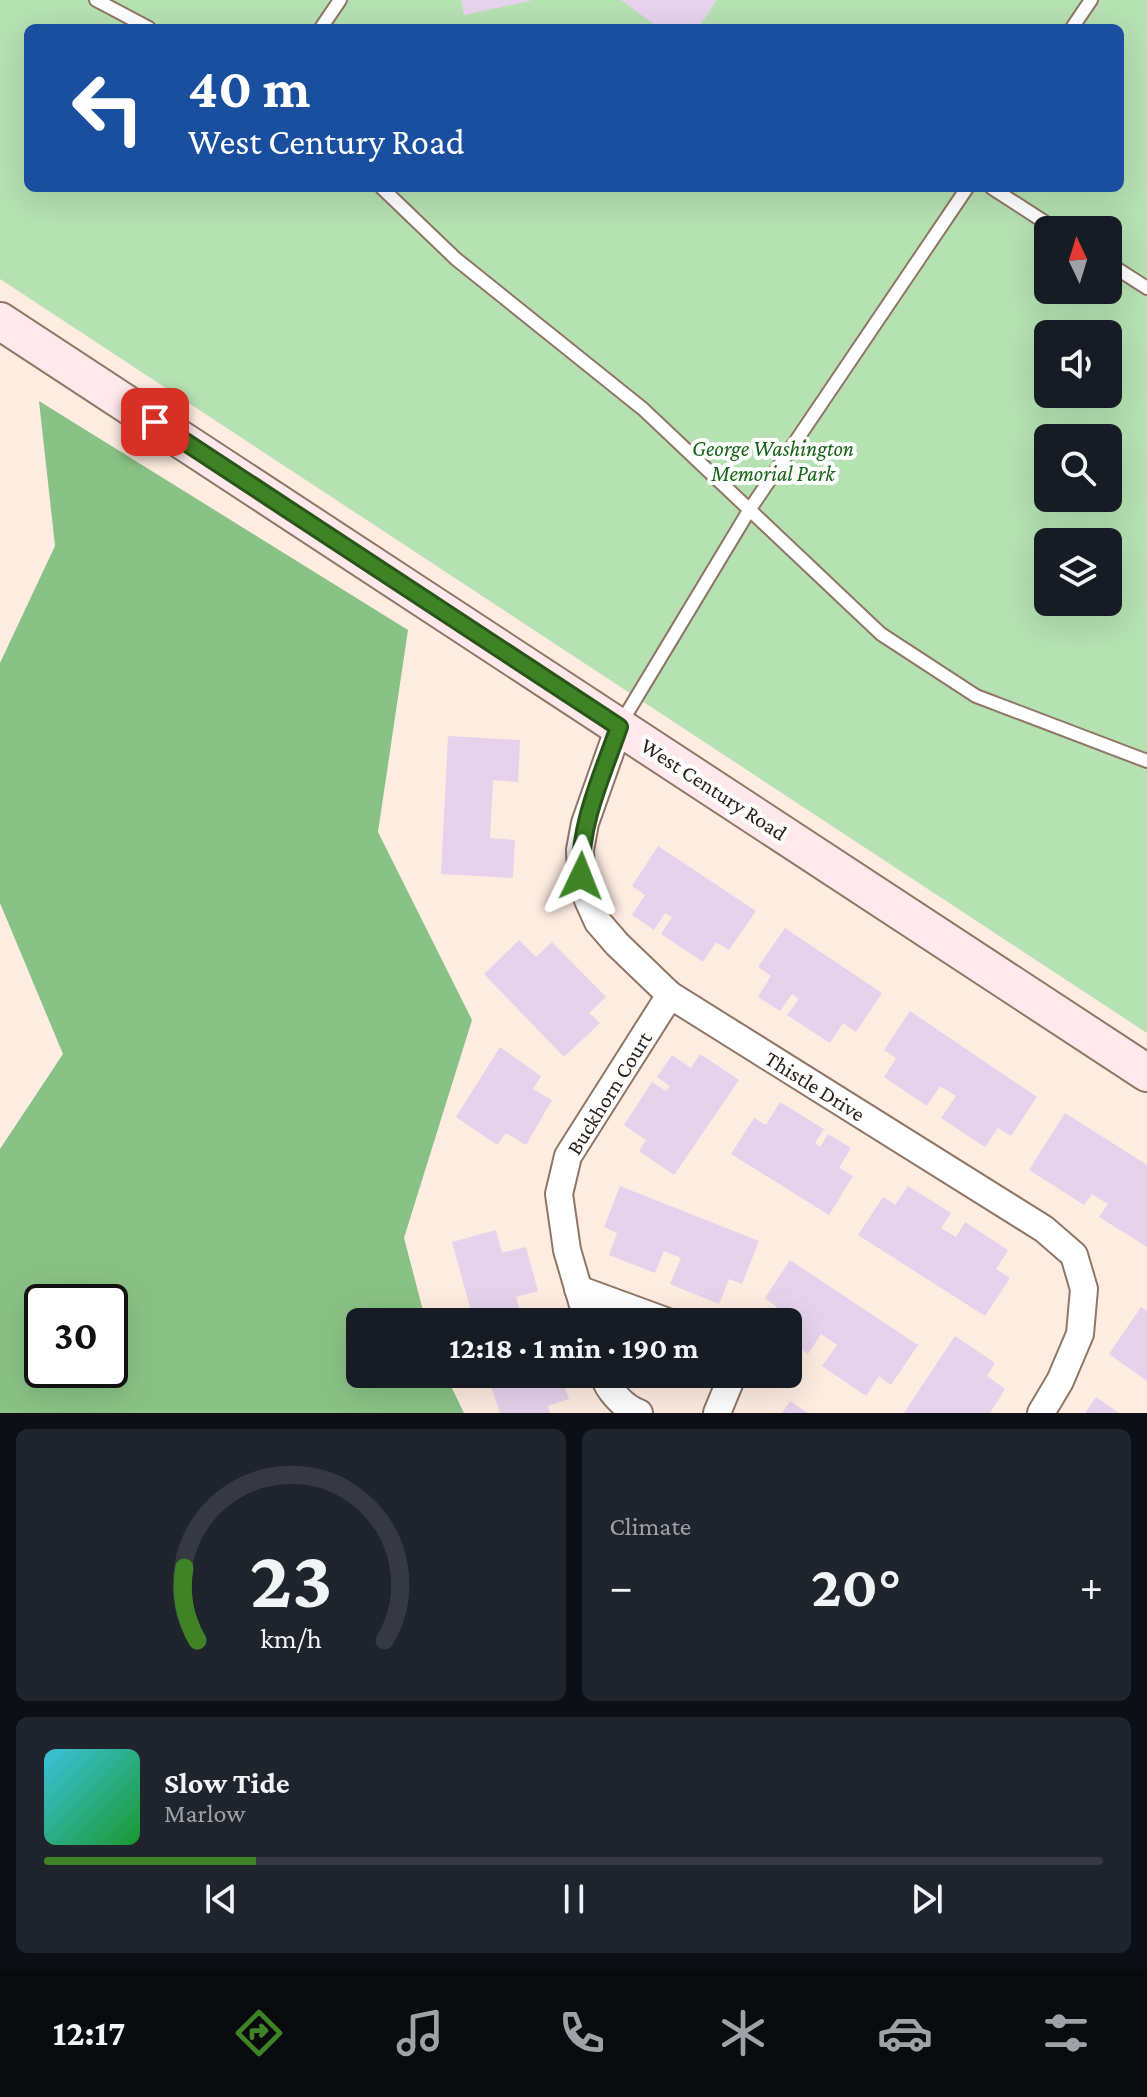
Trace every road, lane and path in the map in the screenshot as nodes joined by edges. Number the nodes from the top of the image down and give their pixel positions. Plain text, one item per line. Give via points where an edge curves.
1 (96, 0) edge
2 (340, 0) edge
3 (1091, 0) edge
4 (141, 24) edge
5 (324, 24) edge
6 (1075, 24) edge
7 (386, 192) edge
8 (964, 192) edge
9 (998, 192) edge
10 (1035, 216) edge
11 (1122, 272) edge
12 (1147, 288) edge
13 (0, 321) edge
14 (750, 509) junction
15 (619, 727) junction
16 (1147, 761) edge
17 (670, 995) junction
18 (1147, 1073) edge
19 (578, 1289) junction
20 (584, 1308) edge
21 (630, 1308) edge
22 (609, 1388) edge
23 (727, 1388) edge
24 (639, 1413) edge
25 (717, 1413) edge
26 (1041, 1413) edge

1 - 4 lane
2 - 5 lane
3 - 6 lane
7 - 14 lane via 456,259 643,409
8 - 14 lane
9 - 10 lane
11 - 12 lane
13 - 15 main road, West Century Road
14 - 15 lane
14 - 16 lane via 881,634 976,696
15 - 17 street, Thistle Drive via 585,823 581,876 598,922
15 - 18 main road, West Century Road
17 - 19 street, Buckhorn Court via 568,1156 559,1194
17 - 26 street, Thistle Drive via 1044,1229 1074,1255 1084,1289 1080,1334
19 - 20 street, Buckhorn Court
19 - 21 street
22 - 24 street
23 - 25 street

